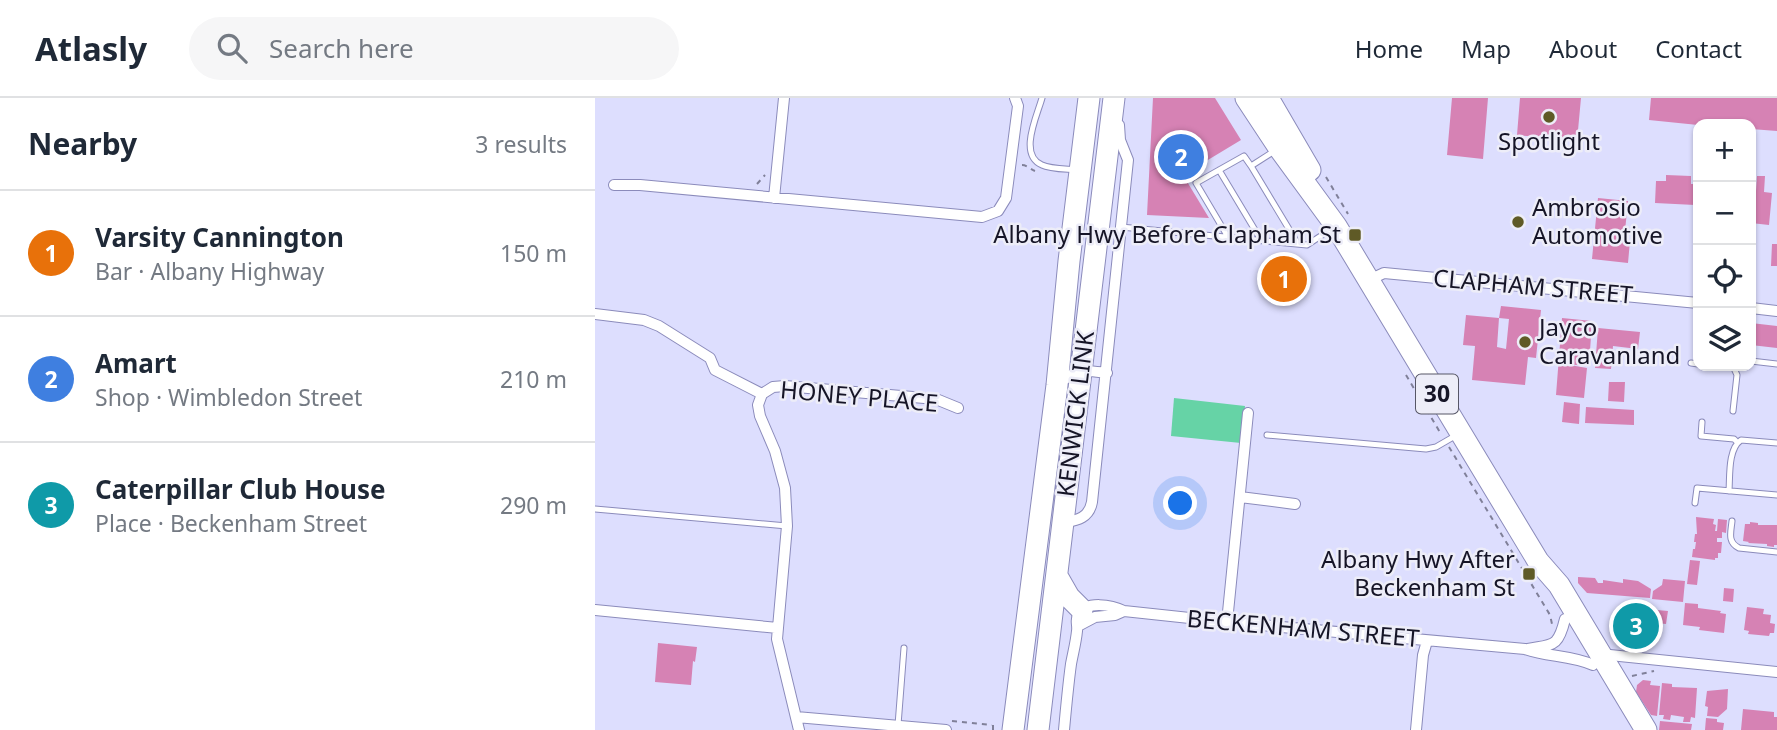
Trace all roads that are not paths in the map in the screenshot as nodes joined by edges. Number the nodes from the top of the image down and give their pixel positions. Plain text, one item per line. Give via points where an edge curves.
1 (784, 98) edge
2 (1015, 98) edge
3 (1042, 98) edge
4 (1090, 98) edge
5 (1117, 98) edge
6 (1246, 98) edge
7 (1268, 98) edge
8 (1279, 148) junction
9 (1251, 166) junction
10 (1219, 170) junction
11 (1080, 171) junction
12 (1105, 173) junction
13 (614, 185) dead end
14 (774, 198) junction
15 (1343, 220) junction
16 (1121, 227) junction
17 (1228, 237) junction
18 (1261, 240) junction
19 (1298, 244) junction
20 (1369, 280) junction
21 (1693, 303) edge
22 (1756, 309) edge
23 (1777, 311) edge
24 (595, 314) edge
25 (1756, 362) edge
26 (1777, 364) edge
27 (1081, 370) junction
28 (1734, 371) edge
29 (1107, 373) junction
30 (1057, 385) junction
31 (762, 394) junction
32 (958, 408) dead end
33 (1734, 411) dead end
34 (1248, 413) dead end
35 (1702, 422) dead end
36 (1267, 435) dead end
37 (1453, 437) junction
38 (1737, 442) junction
39 (1777, 443) edge
40 (1729, 491) junction
41 (1777, 495) edge
42 (1240, 497) junction
43 (1695, 503) dead end
44 (1295, 504) dead end
45 (595, 509) edge
46 (1732, 521) dead end
47 (1063, 523) junction
48 (787, 526) junction
49 (1777, 552) edge
50 (1538, 561) junction
51 (1057, 576) junction
52 (595, 610) edge
53 (1124, 611) junction
54 (1080, 618) junction
55 (1227, 622) junction
56 (1559, 625) junction
57 (778, 628) junction
58 (1427, 641) junction
59 (904, 648) dead end
60 (1525, 649) junction
61 (1596, 660) junction
62 (1777, 672) edge
63 (796, 717) junction
64 (898, 726) junction
65 (799, 730) edge
66 (946, 730) edge
67 (1013, 730) edge
68 (1038, 730) edge
69 (1064, 730) edge
70 (1416, 730) edge
71 (1632, 730) edge
72 (1646, 730) edge

1 - 14 street
2 - 14 street via 1019,106 1006,198 998,211 982,217
3 - 11 lane via 1029,146 1032,157 1041,165
4 - 11 highway, KENWICK LINK
5 - 12 highway, KENWICK LINK
5 - 16 street via 1121,102 1119,133 1128,160
6 - 8 highway, 30
7 - 15 highway, 30
8 - 9 lane
8 - 15 highway, 30
9 - 10 lane via 1244,156
9 - 19 lane
10 - 17 lane via 1196,183
10 - 18 lane
11 - 12 lane
11 - 30 highway, KENWICK LINK
12 - 27 highway, KENWICK LINK
13 - 14 street
15 - 19 lane via 1307,245
15 - 20 highway, 30
16 - 17 lane
16 - 29 street
17 - 18 lane
18 - 19 lane
20 - 21 street, CLAPHAM STREET via 1384,273
20 - 37 highway, 30
22 - 23 street
24 - 31 street via 659,326 710,358 715,370
25 - 26 lane
27 - 29 street
27 - 30 street
27 - 47 highway, KENWICK LINK
28 - 33 lane
29 - 47 street via 1091,507 1085,516
30 - 67 highway, KENWICK LINK
31 - 32 street, HONEY PLACE via 785,386 936,399
31 - 48 street via 760,416 785,488
34 - 42 street
35 - 38 lane via 1701,436
36 - 37 lane via 1426,449
37 - 50 highway, 30
38 - 39 lane
38 - 40 lane
40 - 41 lane
40 - 43 lane via 1696,488
42 - 44 street
42 - 55 street
45 - 48 lane
46 - 49 lane via 1730,540 1734,545
47 - 51 highway, KENWICK LINK
48 - 57 street
50 - 56 highway, 30
50 - 61 highway, 30 via 1559,584
51 - 54 highway
51 - 68 highway, KENWICK LINK
52 - 57 street
53 - 54 street
53 - 54 street, BECKENHAM STREET via 1098,605
53 - 55 street, BECKENHAM STREET
54 - 69 street
55 - 58 street, BECKENHAM STREET
56 - 60 street, BECKENHAM STREET via 1560,635 1553,644
56 - 61 highway, 30
57 - 63 street
58 - 60 street, BECKENHAM STREET
58 - 70 street
59 - 64 lane
60 - 61 street, BECKENHAM STREET
61 - 62 street, BECKENHAM STREET
61 - 71 highway, 30
61 - 72 highway, 30
63 - 64 street
63 - 65 street
64 - 66 street

